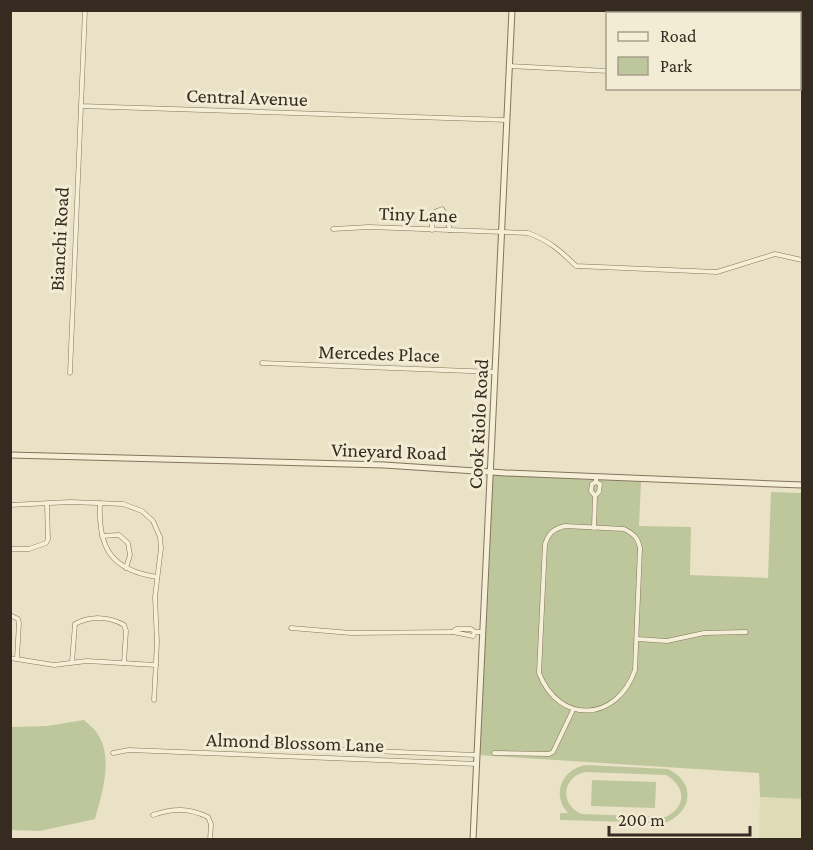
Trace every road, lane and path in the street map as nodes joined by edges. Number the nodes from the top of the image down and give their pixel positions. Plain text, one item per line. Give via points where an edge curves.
1 (85, 10) edge
2 (512, 10) edge
3 (509, 66) junction
4 (606, 71) edge
5 (81, 106) junction
6 (507, 120) junction
7 (333, 229) dead end
8 (432, 230) junction
9 (450, 230) junction
10 (502, 232) junction
11 (802, 260) edge
12 (262, 363) dead end
13 (495, 372) junction
14 (70, 374) dead end
15 (10, 455) edge
16 (490, 471) junction
17 (596, 479) junction
18 (802, 485) edge
19 (100, 503) junction
20 (47, 504) junction
21 (10, 505) edge
22 (594, 528) junction
23 (102, 536) junction
24 (10, 549) edge
25 (126, 569) junction
26 (157, 577) junction
27 (10, 615) edge
28 (291, 628) dead end
29 (482, 632) junction
30 (746, 632) dead end
31 (637, 639) junction
32 (10, 658) edge
33 (17, 658) junction
34 (72, 662) junction
35 (124, 663) junction
36 (156, 665) junction
37 (154, 700) dead end
38 (573, 710) junction
39 (265, 747) dead end
40 (113, 753) dead end
41 (494, 753) dead end
42 (477, 755) junction
43 (477, 764) junction
44 (153, 815) dead end
45 (210, 840) edge
46 (473, 840) edge

1 - 5 street
2 - 3 street, Cook Riolo Road
3 - 4 street
3 - 6 street, Cook Riolo Road
5 - 6 street, Central Avenue
5 - 14 street, Bianchi Road
6 - 10 street, Cook Riolo Road
7 - 8 street, Tiny Lane
8 - 9 street, Tiny Lane
8 - 9 street via 432,213 442,209
9 - 10 street, Tiny Lane
10 - 11 street, Tiny Lane via 541,238 576,266 717,272 775,254
10 - 13 street, Cook Riolo Road
12 - 13 street, Mercedes Place
13 - 16 street, Cook Riolo Road
15 - 16 street, Vineyard Road
16 - 17 street, Vineyard Road
16 - 29 street, Cook Riolo Road
17 - 18 street, Vineyard Road
17 - 22 street via 600,484 595,496
19 - 20 street
19 - 23 street
19 - 26 street via 133,506 153,521 161,548
20 - 21 street
20 - 24 street via 46,543
22 - 31 street via 624,529 638,540
22 - 38 street via 554,529 545,544 539,673 553,697
23 - 25 street via 110,554
23 - 25 street via 119,535 128,543
25 - 26 street
26 - 36 street
27 - 33 street via 20,623
28 - 29 street via 351,633 456,629
29 - 42 street, Cook Riolo Road
30 - 31 street via 704,633 667,641
31 - 38 street via 635,670 619,698 592,711
32 - 33 street
33 - 34 street via 54,665
34 - 35 street
34 - 35 street via 75,624 96,618 124,626
35 - 36 street
36 - 37 street
38 - 41 street via 553,752
39 - 42 street
40 - 43 street, Almond Blossom Lane via 129,750
42 - 43 street, Cook Riolo Road
43 - 46 street, Cook Riolo Road
44 - 45 street via 170,809 200,813 211,824

